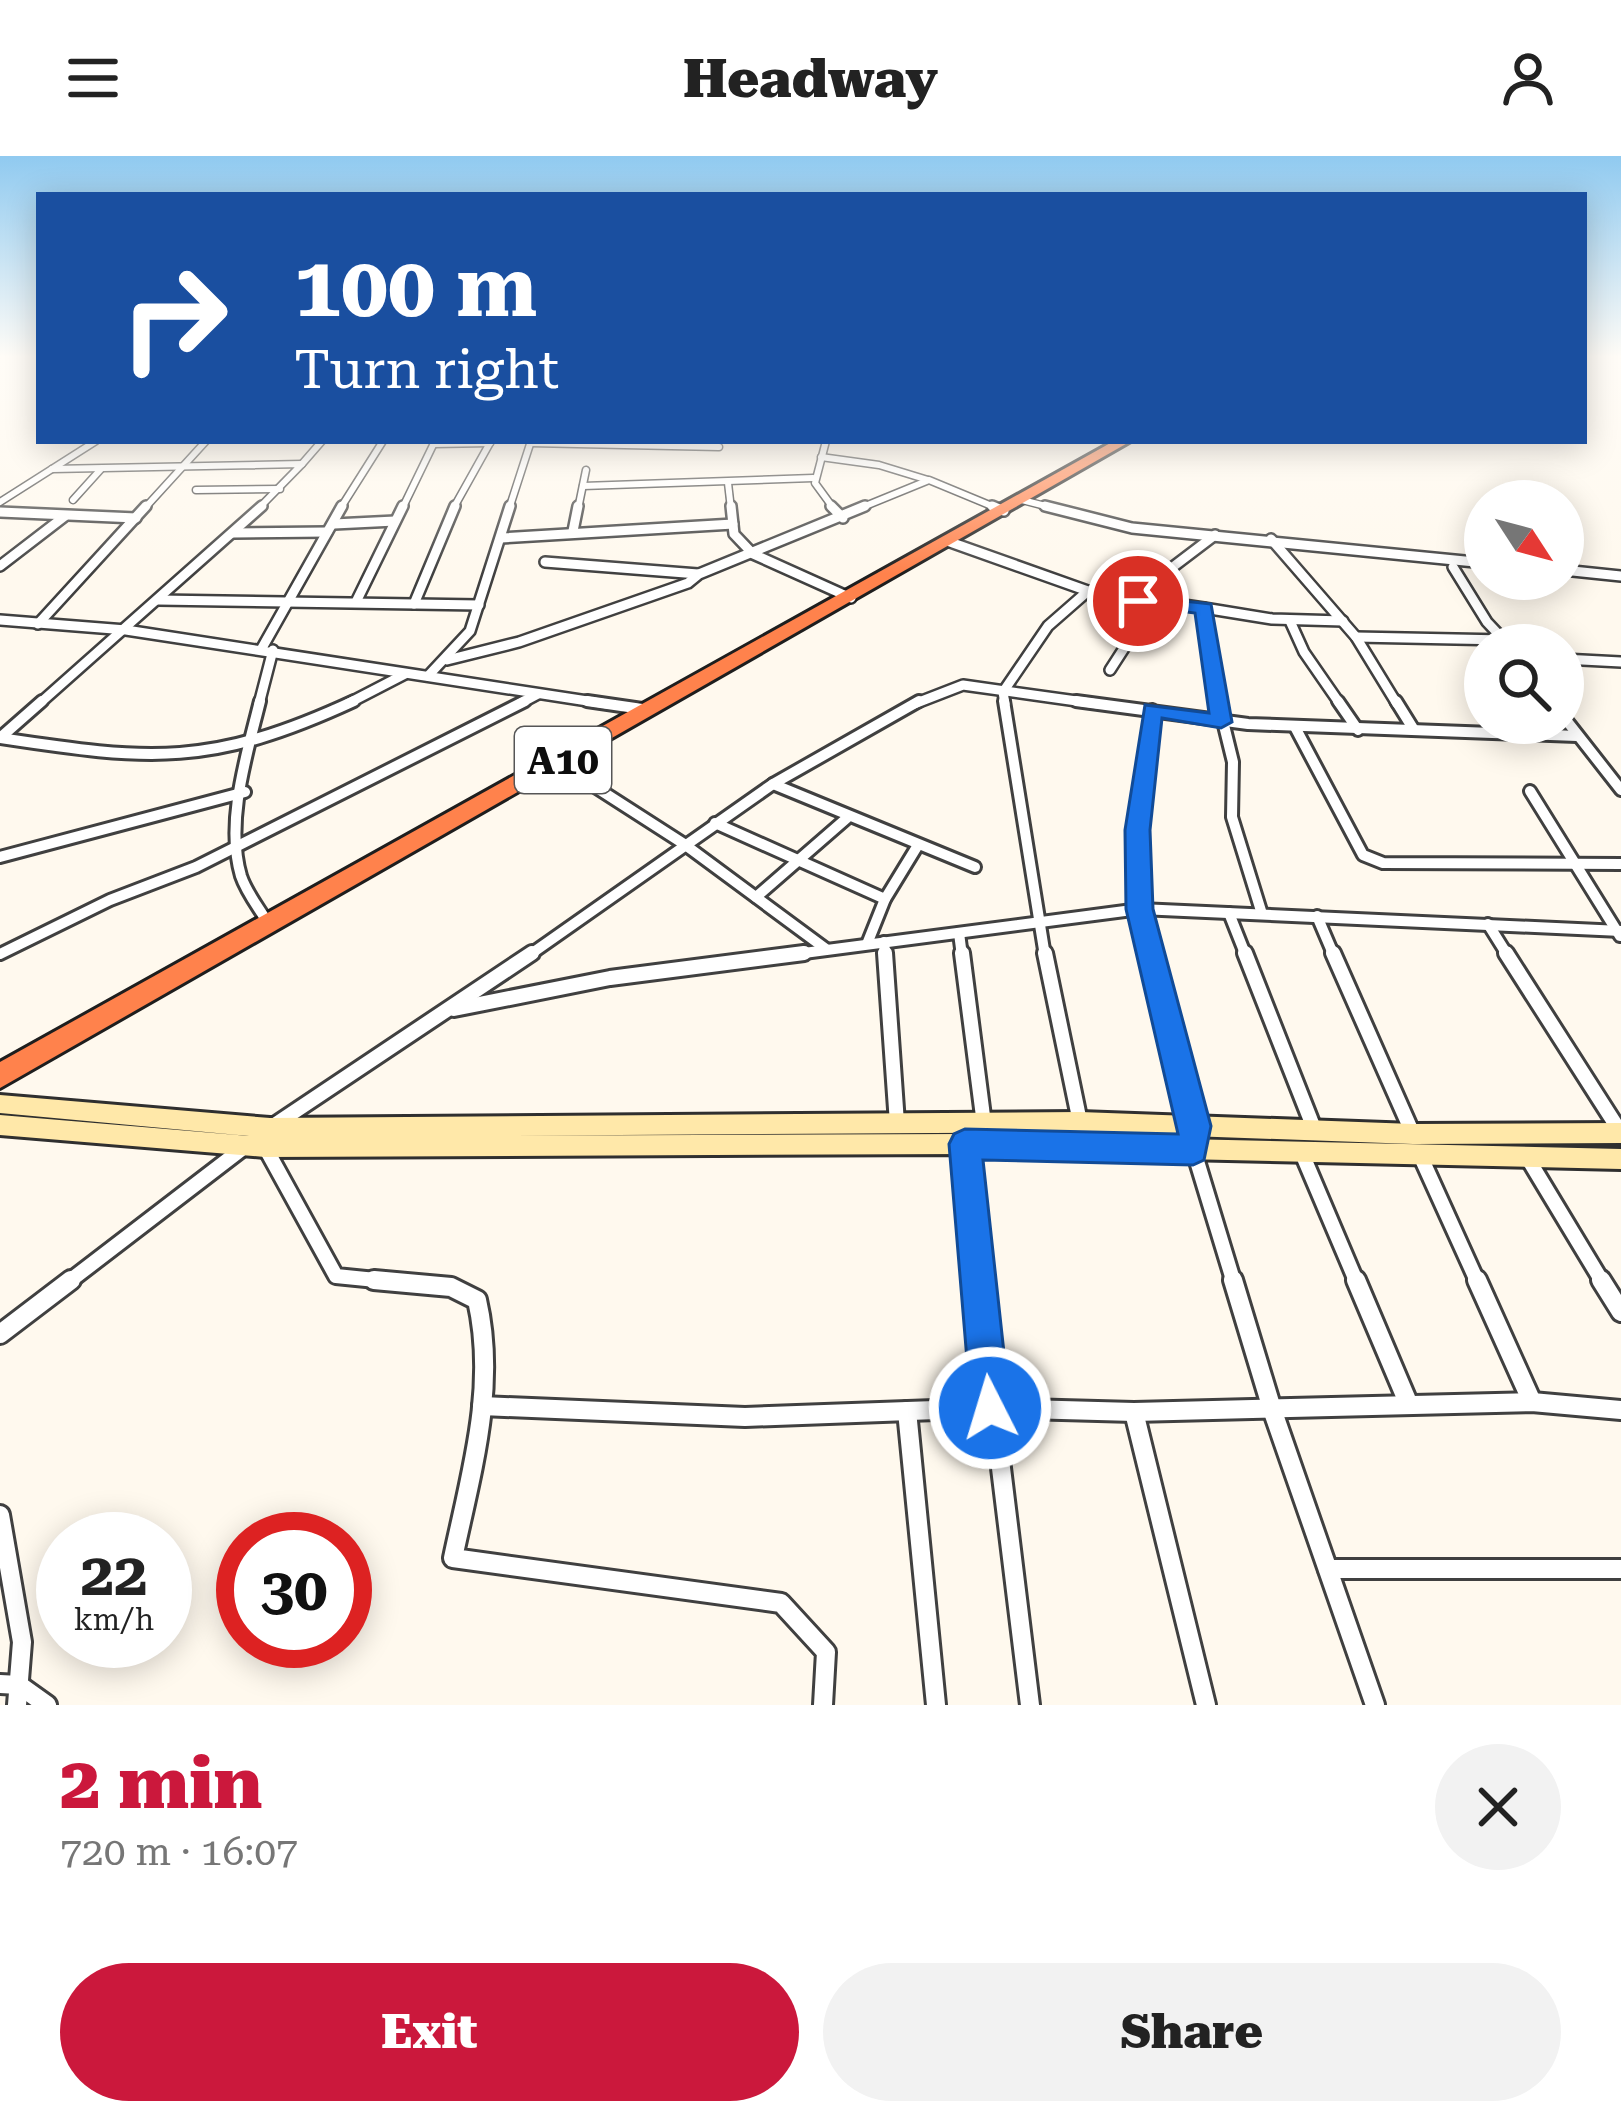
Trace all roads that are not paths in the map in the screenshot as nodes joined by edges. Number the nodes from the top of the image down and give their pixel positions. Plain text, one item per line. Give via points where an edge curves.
1 (91, 444) edge
2 (204, 444) edge
3 (319, 444) edge
4 (381, 444) edge
5 (434, 444) edge
6 (490, 444) edge
7 (530, 444) edge
8 (606, 444) edge
9 (825, 444) edge
10 (1119, 444) edge
11 (718, 447) dead end
12 (821, 457) junction
13 (302, 464) junction
14 (184, 468) junction
15 (52, 469) junction
16 (102, 469) junction
17 (586, 470) dead end
18 (813, 478) junction
19 (929, 480) junction
20 (728, 483) junction
21 (583, 485) junction
22 (196, 490) dead end
23 (281, 490) junction
24 (73, 500) dead end
25 (0, 502) edge
26 (1013, 505) junction
27 (0, 512) edge
28 (66, 515) junction
29 (136, 518) junction
30 (843, 518) junction
31 (395, 521) junction
32 (733, 524) junction
33 (331, 528) junction
34 (572, 531) junction
35 (231, 533) junction
36 (1215, 535) junction
37 (501, 538) junction
38 (1271, 539) junction
39 (950, 542) junction
40 (752, 554) junction
41 (1464, 560) edge
42 (545, 562) dead end
43 (0, 566) edge
44 (1454, 568) dead end
45 (1584, 572) edge
46 (699, 574) junction
47 (1621, 576) edge
48 (1088, 591) junction
49 (850, 598) junction
50 (158, 600) junction
51 (1138, 601) junction
52 (356, 602) junction
53 (288, 604) junction
54 (414, 604) junction
55 (478, 605) junction
56 (1204, 608) junction
57 (0, 620) edge
58 (1290, 621) junction
59 (1343, 621) junction
60 (38, 624) junction
61 (1489, 624) edge
62 (126, 630) junction
63 (1356, 637) junction
64 (1464, 641) edge
65 (268, 649) junction
66 (446, 660) junction
67 (1584, 660) edge
68 (1621, 662) edge
69 (1110, 670) dead end
70 (406, 673) junction
71 (428, 676) junction
72 (1003, 692) junction
73 (539, 693) junction
74 (650, 710) junction
75 (1152, 710) junction
76 (1221, 722) junction
77 (1295, 727) junction
78 (1358, 730) junction
79 (1414, 730) junction
80 (1464, 732) edge
81 (0, 738) edge
82 (248, 741) junction
83 (1584, 744) edge
84 (558, 763) junction
85 (773, 784) junction
86 (1620, 787) edge
87 (1530, 791) dead end
88 (244, 792) junction
89 (847, 818) junction
90 (715, 823) junction
91 (237, 844) junction
92 (684, 844) junction
93 (918, 845) junction
94 (0, 857) edge
95 (796, 862) junction
96 (1575, 863) junction
97 (1621, 864) edge
98 (974, 867) dead end
99 (757, 897) junction
100 (885, 899) junction
101 (1140, 909) junction
102 (1229, 913) junction
103 (1262, 914) junction
104 (1317, 916) junction
105 (1037, 922) junction
106 (1488, 924) junction
107 (270, 926) junction
108 (958, 933) junction
109 (1619, 933) edge
110 (884, 942) junction
111 (867, 944) junction
112 (826, 949) junction
113 (0, 954) edge
114 (449, 1010) junction
115 (0, 1076) edge
116 (0, 1104) edge
117 (1080, 1122) junction
118 (897, 1124) junction
119 (983, 1124) junction
120 (0, 1125) edge
121 (1195, 1126) junction
122 (1315, 1132) junction
123 (1621, 1133) edge
124 (261, 1140) junction
125 (965, 1144) junction
126 (1416, 1144) junction
127 (1193, 1150) junction
128 (1301, 1151) junction
129 (1527, 1157) junction
130 (1621, 1159) edge
131 (1621, 1312) edge
132 (0, 1334) edge
133 (1532, 1402) junction
134 (1409, 1405) junction
135 (482, 1406) junction
136 (990, 1408) junction
137 (1272, 1408) junction
138 (1621, 1410) edge
139 (907, 1411) junction
140 (1135, 1412) junction
141 (0, 1515) edge
142 (1328, 1569) junction
143 (1621, 1569) edge
144 (12, 1691) edge
145 (46, 1705) edge
146 (824, 1705) edge
147 (936, 1705) edge
148 (1030, 1705) edge
149 (1206, 1705) edge
150 (1375, 1705) edge

1 - 15 street
2 - 14 street
3 - 13 street
4 - 33 street
5 - 31 street
6 - 54 street
7 - 37 street
8 - 11 street
9 - 12 street
10 - 26 highway, A10
12 - 18 street
12 - 19 street
13 - 14 street
13 - 23 street
14 - 16 street
14 - 29 street
15 - 16 street
15 - 25 street
16 - 24 street
17 - 21 street
18 - 20 street
18 - 30 street
19 - 26 street
19 - 30 street
20 - 21 street
20 - 32 street
21 - 34 street
22 - 23 street
23 - 35 street
26 - 36 street
26 - 39 highway, A10
27 - 28 street
28 - 29 street
28 - 43 street
29 - 60 street
30 - 40 street
31 - 33 street
31 - 52 street
32 - 34 street
32 - 40 street
33 - 35 street
33 - 53 street
34 - 37 street
35 - 50 street
36 - 38 street
36 - 51 street
37 - 55 street
38 - 41 street
38 - 59 street
39 - 48 street
39 - 49 highway, A10
40 - 46 street
40 - 49 street
42 - 46 street
44 - 61 street
45 - 47 street
46 - 66 street via 519,643
48 - 51 street
48 - 72 street via 1048,626
49 - 74 highway, A10
50 - 53 street
50 - 62 street
51 - 56 street
51 - 69 street via 1130,639
52 - 53 street
52 - 54 street
53 - 65 street
54 - 55 street
55 - 66 street via 470,631
56 - 58 street
56 - 76 street
57 - 60 street
58 - 59 street
58 - 78 street
59 - 63 street
60 - 62 street
62 - 65 street
62 - 81 street
63 - 64 street
63 - 79 street
65 - 70 street
65 - 82 street
66 - 71 street
67 - 68 street
70 - 71 street
70 - 82 street
71 - 73 street
72 - 75 street
72 - 85 street via 963,685 932,693
72 - 105 street
73 - 74 street
73 - 91 street
74 - 84 highway, A10
75 - 76 street
75 - 101 street via 1137,830
76 - 77 street
76 - 103 street via 1232,762 1232,817
77 - 78 street
77 - 96 street via 1363,856 1383,863
78 - 79 street
79 - 80 street
81 - 82 street via 173,757
82 - 88 street
83 - 86 street
84 - 92 street
84 - 107 highway, A10
85 - 89 street
85 - 90 street
87 - 96 street
88 - 91 street
88 - 94 street
89 - 93 street
89 - 95 street
90 - 92 street
90 - 95 street
91 - 107 street via 241,875
91 - 113 street
92 - 99 street
92 - 114 street
93 - 98 street
93 - 100 street
95 - 99 street
95 - 100 street
96 - 97 street
96 - 109 street
99 - 112 street
100 - 111 street
101 - 102 street
101 - 105 street
101 - 121 street
102 - 103 street
102 - 122 street
103 - 104 street
104 - 106 street
104 - 126 street
105 - 108 street
105 - 117 street
106 - 109 street
106 - 123 street
107 - 115 highway, A10
108 - 110 street
108 - 119 street
110 - 111 street
110 - 118 street
111 - 112 street
112 - 114 street
114 - 124 street
116 - 124 main road
117 - 119 main road
117 - 121 main road
118 - 119 main road
118 - 124 main road
120 - 124 main road
121 - 122 main road
121 - 127 street
122 - 126 main road
123 - 126 main road
124 - 125 main road
124 - 132 street
124 - 135 street via 336,1276 451,1287 477,1300 485,1323
125 - 127 main road
125 - 136 street
126 - 128 main road
126 - 129 main road
126 - 133 street
127 - 128 main road
127 - 137 street
128 - 134 street
129 - 130 main road
129 - 131 street
133 - 134 street
133 - 138 street
134 - 137 street
135 - 139 street via 745,1417
135 - 146 street via 453,1558 781,1603 826,1652
136 - 139 street
136 - 140 street
136 - 148 street
137 - 140 street
137 - 142 street
139 - 147 street
140 - 149 street
141 - 144 street via 22,1642
142 - 143 street
142 - 150 street
144 - 145 street

